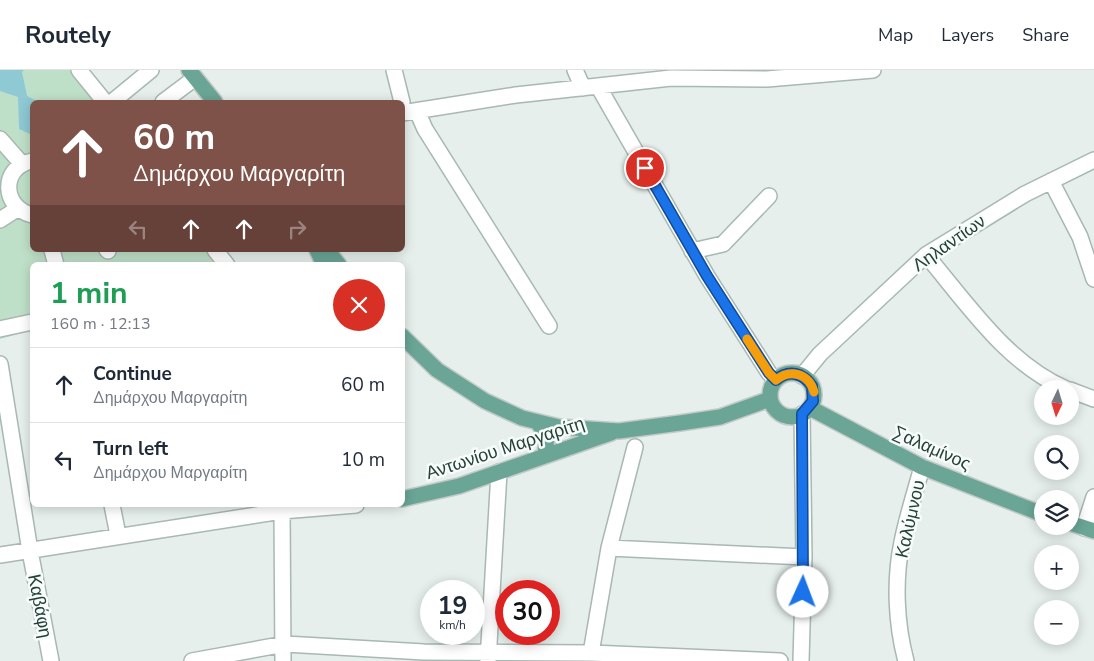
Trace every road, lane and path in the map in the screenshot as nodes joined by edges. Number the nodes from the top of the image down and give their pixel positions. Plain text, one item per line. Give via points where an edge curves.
1 (79, 70) edge
2 (151, 70) edge
3 (394, 70) edge
4 (575, 70) edge
5 (872, 70) edge
6 (828, 72) edge
7 (192, 74) edge
8 (591, 87) junction
9 (103, 100) edge
10 (114, 100) edge
11 (166, 100) edge
12 (213, 100) edge
13 (403, 100) edge
14 (406, 109) edge
15 (0, 138) edge
16 (1094, 160) edge
17 (27, 163) edge
18 (1050, 181) junction
19 (769, 196) dead end
20 (17, 209) junction
21 (30, 214) edge
22 (0, 220) edge
23 (692, 250) junction
24 (328, 252) edge
25 (926, 255) junction
26 (336, 262) edge
27 (1094, 278) edge
28 (30, 322) edge
29 (549, 326) dead end
30 (0, 330) edge
31 (405, 339) edge
32 (405, 350) edge
33 (420, 353) junction
34 (0, 364) edge
35 (802, 376) junction
36 (776, 380) junction
37 (1049, 380) edge
38 (1079, 393) edge
39 (770, 399) junction
40 (1094, 399) edge
41 (806, 411) junction
42 (538, 423) junction
43 (619, 431) junction
44 (635, 447) dead end
45 (545, 454) junction
46 (922, 467) junction
47 (499, 472) junction
48 (1094, 497) edge
49 (405, 498) edge
50 (112, 507) edge
51 (302, 507) edge
52 (282, 511) junction
53 (1034, 511) edge
54 (1083, 527) edge
55 (118, 535) junction
56 (610, 548) junction
57 (30, 551) junction
58 (0, 555) edge
59 (804, 557) junction
60 (285, 644) junction
61 (591, 654) junction
62 (488, 657) edge
63 (51, 661) edge
64 (192, 661) edge
65 (283, 661) edge
66 (780, 661) edge
67 (801, 661) edge
68 (906, 661) edge

1 - 9 street
2 - 10 street
3 - 13 street
4 - 8 street
5 - 6 street
6 - 8 street via 767,79 671,78
7 - 11 street
7 - 12 main road
8 - 14 street
8 - 23 street
14 - 29 street via 425,129
15 - 17 street
16 - 18 street, Ληλαντίων
17 - 20 street via 15,170 8,185 8,194
18 - 25 street, Ληλαντίων
18 - 27 street via 1080,237
19 - 23 street via 723,244
20 - 21 street
20 - 22 street
23 - 36 street
24 - 26 main road
25 - 35 street, Ληλαντίων via 820,354
25 - 37 street via 1019,360
28 - 30 street
31 - 33 main road
32 - 33 main road
33 - 42 main road via 464,389 498,408
34 - 57 street, Καβάφη
35 - 36 main road via 788,374
35 - 41 main road via 812,386 814,394
36 - 39 main road
38 - 40 street
39 - 41 main road via 783,415 789,417
39 - 43 main road via 720,416
41 - 46 main road, Σαλαμίνος
41 - 59 street
42 - 43 main road
42 - 45 main road via 547,436
43 - 45 main road, Αντωνίου Μαργαρίτη
44 - 56 street
45 - 47 main road, Αντωνίου Μαργαρίτη
46 - 53 main road, Σαλαμίνος
46 - 68 street, Καλύμνου via 901,543 897,593
47 - 49 main road, Αντωνίου Μαργαρίτη via 459,486
47 - 62 street
48 - 54 street
50 - 55 street
51 - 52 street
52 - 55 street
52 - 60 street
55 - 57 street
56 - 59 street
56 - 61 street
57 - 58 street
57 - 63 street, Καβάφη
59 - 67 street
60 - 62 street
60 - 64 street
60 - 65 street
61 - 62 street
61 - 66 street

